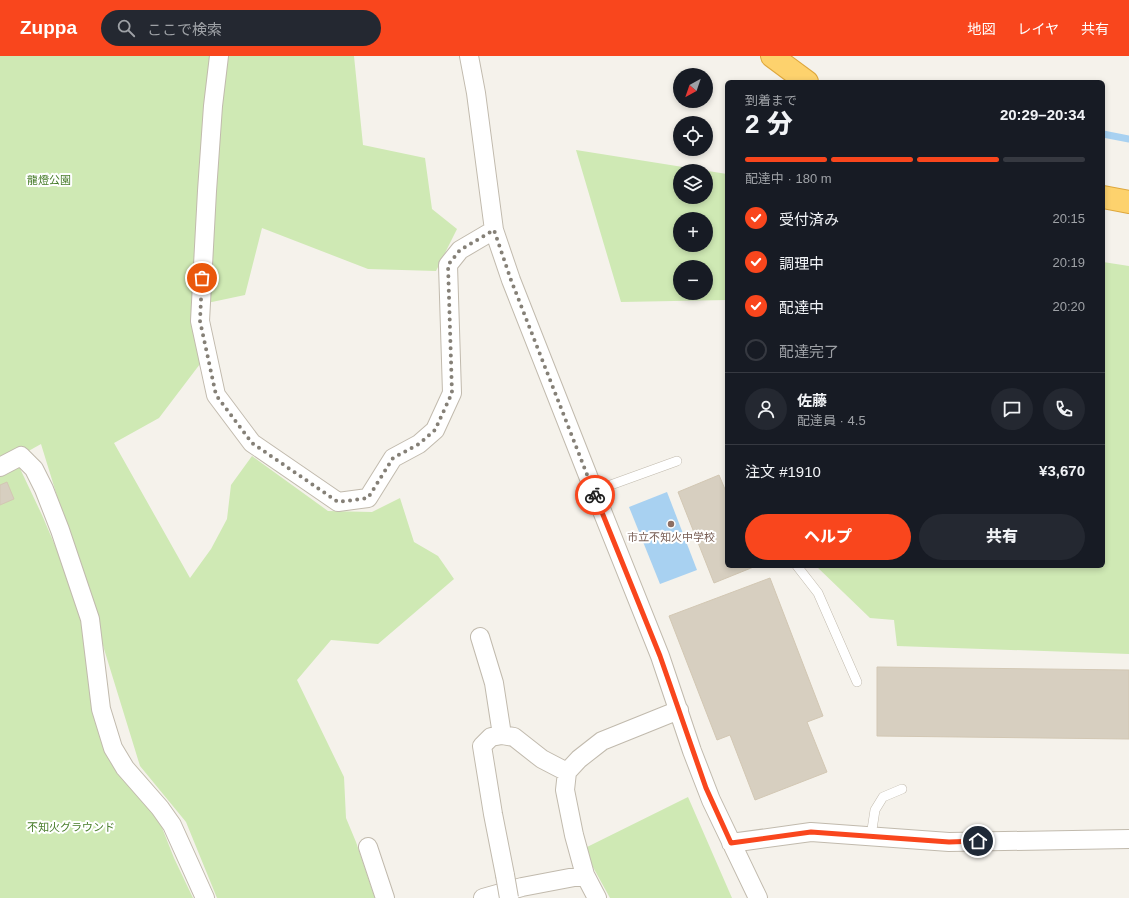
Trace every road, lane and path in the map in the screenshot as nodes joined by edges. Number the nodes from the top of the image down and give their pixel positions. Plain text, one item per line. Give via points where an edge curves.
1 (219, 56) edge
2 (470, 56) edge
3 (772, 56) edge
4 (804, 80) edge
5 (1105, 197) edge
6 (1129, 202) edge
7 (494, 230) junction
8 (677, 461) dead end
9 (0, 467) edge
10 (594, 491) junction
11 (799, 568) edge
12 (480, 638) dead end
13 (857, 682) dead end
14 (679, 710) junction
15 (502, 735) junction
16 (567, 772) junction
17 (902, 789) dead end
18 (871, 836) junction
19 (1129, 839) edge
20 (731, 843) junction
21 (368, 847) dead end
22 (586, 875) junction
23 (205, 898) edge
24 (385, 898) edge
25 (483, 898) edge
26 (509, 898) edge
27 (597, 898) edge
28 (758, 898) edge

1 - 7 street via 213,106 200,321 216,395 252,443 338,502 368,498 393,458 419,444 435,430 452,393 448,265 460,250
2 - 7 street
3 - 4 highway
5 - 6 highway
7 - 10 street via 511,280
8 - 10 lane
9 - 23 street via 21,456 34,469 44,489 90,619 101,709 113,748 125,768 172,825
10 - 14 street
11 - 13 lane via 818,593
12 - 15 street via 494,683
14 - 16 street via 602,741
14 - 20 street via 708,793
15 - 16 street via 514,737 542,760
15 - 26 street, bridge via 491,737 482,746 492,814
16 - 22 street via 565,790 574,835
17 - 18 lane via 883,797 875,810
18 - 19 street via 949,842
18 - 20 street via 811,832
20 - 28 street
21 - 24 street
22 - 25 street via 522,887
22 - 27 street

